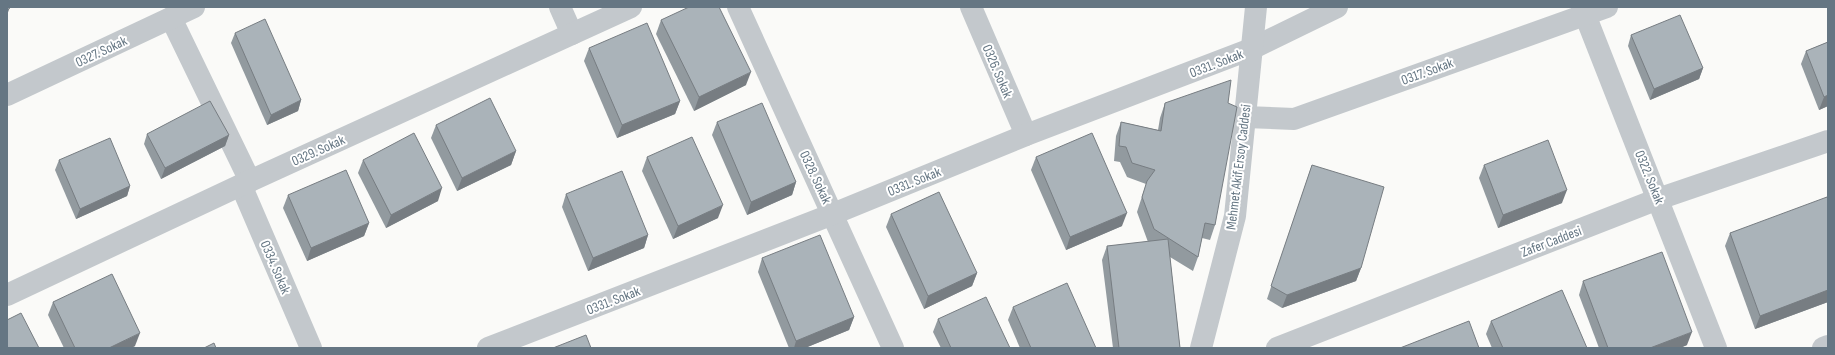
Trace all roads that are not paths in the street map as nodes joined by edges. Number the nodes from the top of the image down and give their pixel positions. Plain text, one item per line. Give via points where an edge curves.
1 (194, 7) edge
2 (560, 7) edge
3 (631, 7) edge
4 (738, 7) edge
5 (971, 7) edge
6 (1256, 7) edge
7 (1337, 7) edge
8 (1607, 7) edge
9 (1584, 11) edge
10 (171, 18) junction
11 (572, 34) junction
12 (1250, 49) junction
13 (7, 95) edge
14 (1245, 117) junction
15 (1026, 135) junction
16 (1828, 141) edge
17 (245, 183) junction
18 (1658, 199) junction
19 (833, 214) junction
20 (7, 295) edge
21 (1828, 346) edge
22 (311, 348) edge
23 (488, 348) edge
24 (893, 348) edge
25 (1201, 348) edge
26 (1277, 348) edge
27 (1716, 348) edge
28 (1823, 348) edge

1 - 10 street, 0327. Sokak
2 - 11 street
3 - 11 street, 0329. Sokak
4 - 19 street, 0328. Sokak
5 - 15 street, 0326. Sokak
6 - 12 street, Mehmet Akif Ersoy Caddesi
7 - 12 street, 0331. Sokak
8 - 9 street, 0317. Sokak
9 - 14 street, 0317. Sokak via 1294,119
9 - 18 street, 0322. Sokak
10 - 13 street, 0327. Sokak
10 - 17 street, 0334. Sokak
11 - 17 street, 0329. Sokak
12 - 14 street, Mehmet Akif Ersoy Caddesi
12 - 15 street, 0331. Sokak
14 - 25 street, Mehmet Akif Ersoy Caddesi via 1235,216
15 - 19 street, 0331. Sokak
16 - 18 street, Zafer Caddesi
17 - 20 street, 0329. Sokak
17 - 22 street, 0334. Sokak
18 - 26 street, Zafer Caddesi
18 - 27 street, 0322. Sokak
19 - 23 street, 0331. Sokak
19 - 24 street, 0328. Sokak
21 - 28 street

